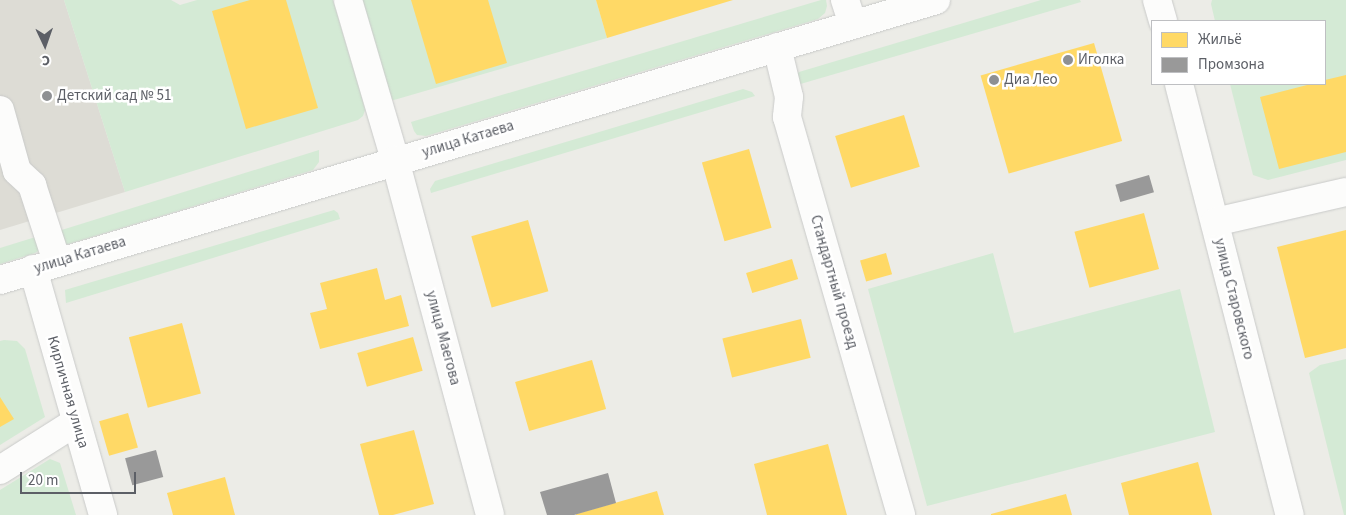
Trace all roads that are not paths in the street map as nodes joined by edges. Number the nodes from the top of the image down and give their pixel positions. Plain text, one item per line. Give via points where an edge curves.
1 (348, 0) edge
2 (936, 0) edge
3 (1157, 0) edge
4 (849, 12) edge
5 (1163, 20) edge
6 (777, 47) junction
7 (1179, 85) edge
8 (0, 110) edge
9 (7, 159) edge
10 (395, 160) junction
11 (1346, 192) edge
12 (1215, 222) junction
13 (45, 266) junction
14 (0, 280) edge
15 (76, 422) junction
16 (0, 470) edge
17 (104, 515) edge
18 (490, 515) edge
19 (901, 515) edge
20 (1290, 515) edge

1 - 10 street, улица Маегова
2 - 4 street, улица Катаева
3 - 5 street
4 - 6 street, улица Катаева
6 - 10 street, улица Катаева
6 - 19 street, Стандартный проезд via 789,97 787,117
7 - 12 street, улица Старовского
8 - 9 street, Кирпичная улица
9 - 13 street, Кирпичная улица via 32,185
10 - 13 street, улица Катаева
10 - 18 street, улица Маегова
11 - 12 street
12 - 20 street, улица Старовского
13 - 14 street, улица Катаева
13 - 15 street, Кирпичная улица
15 - 16 street
15 - 17 street, Кирпичная улица

